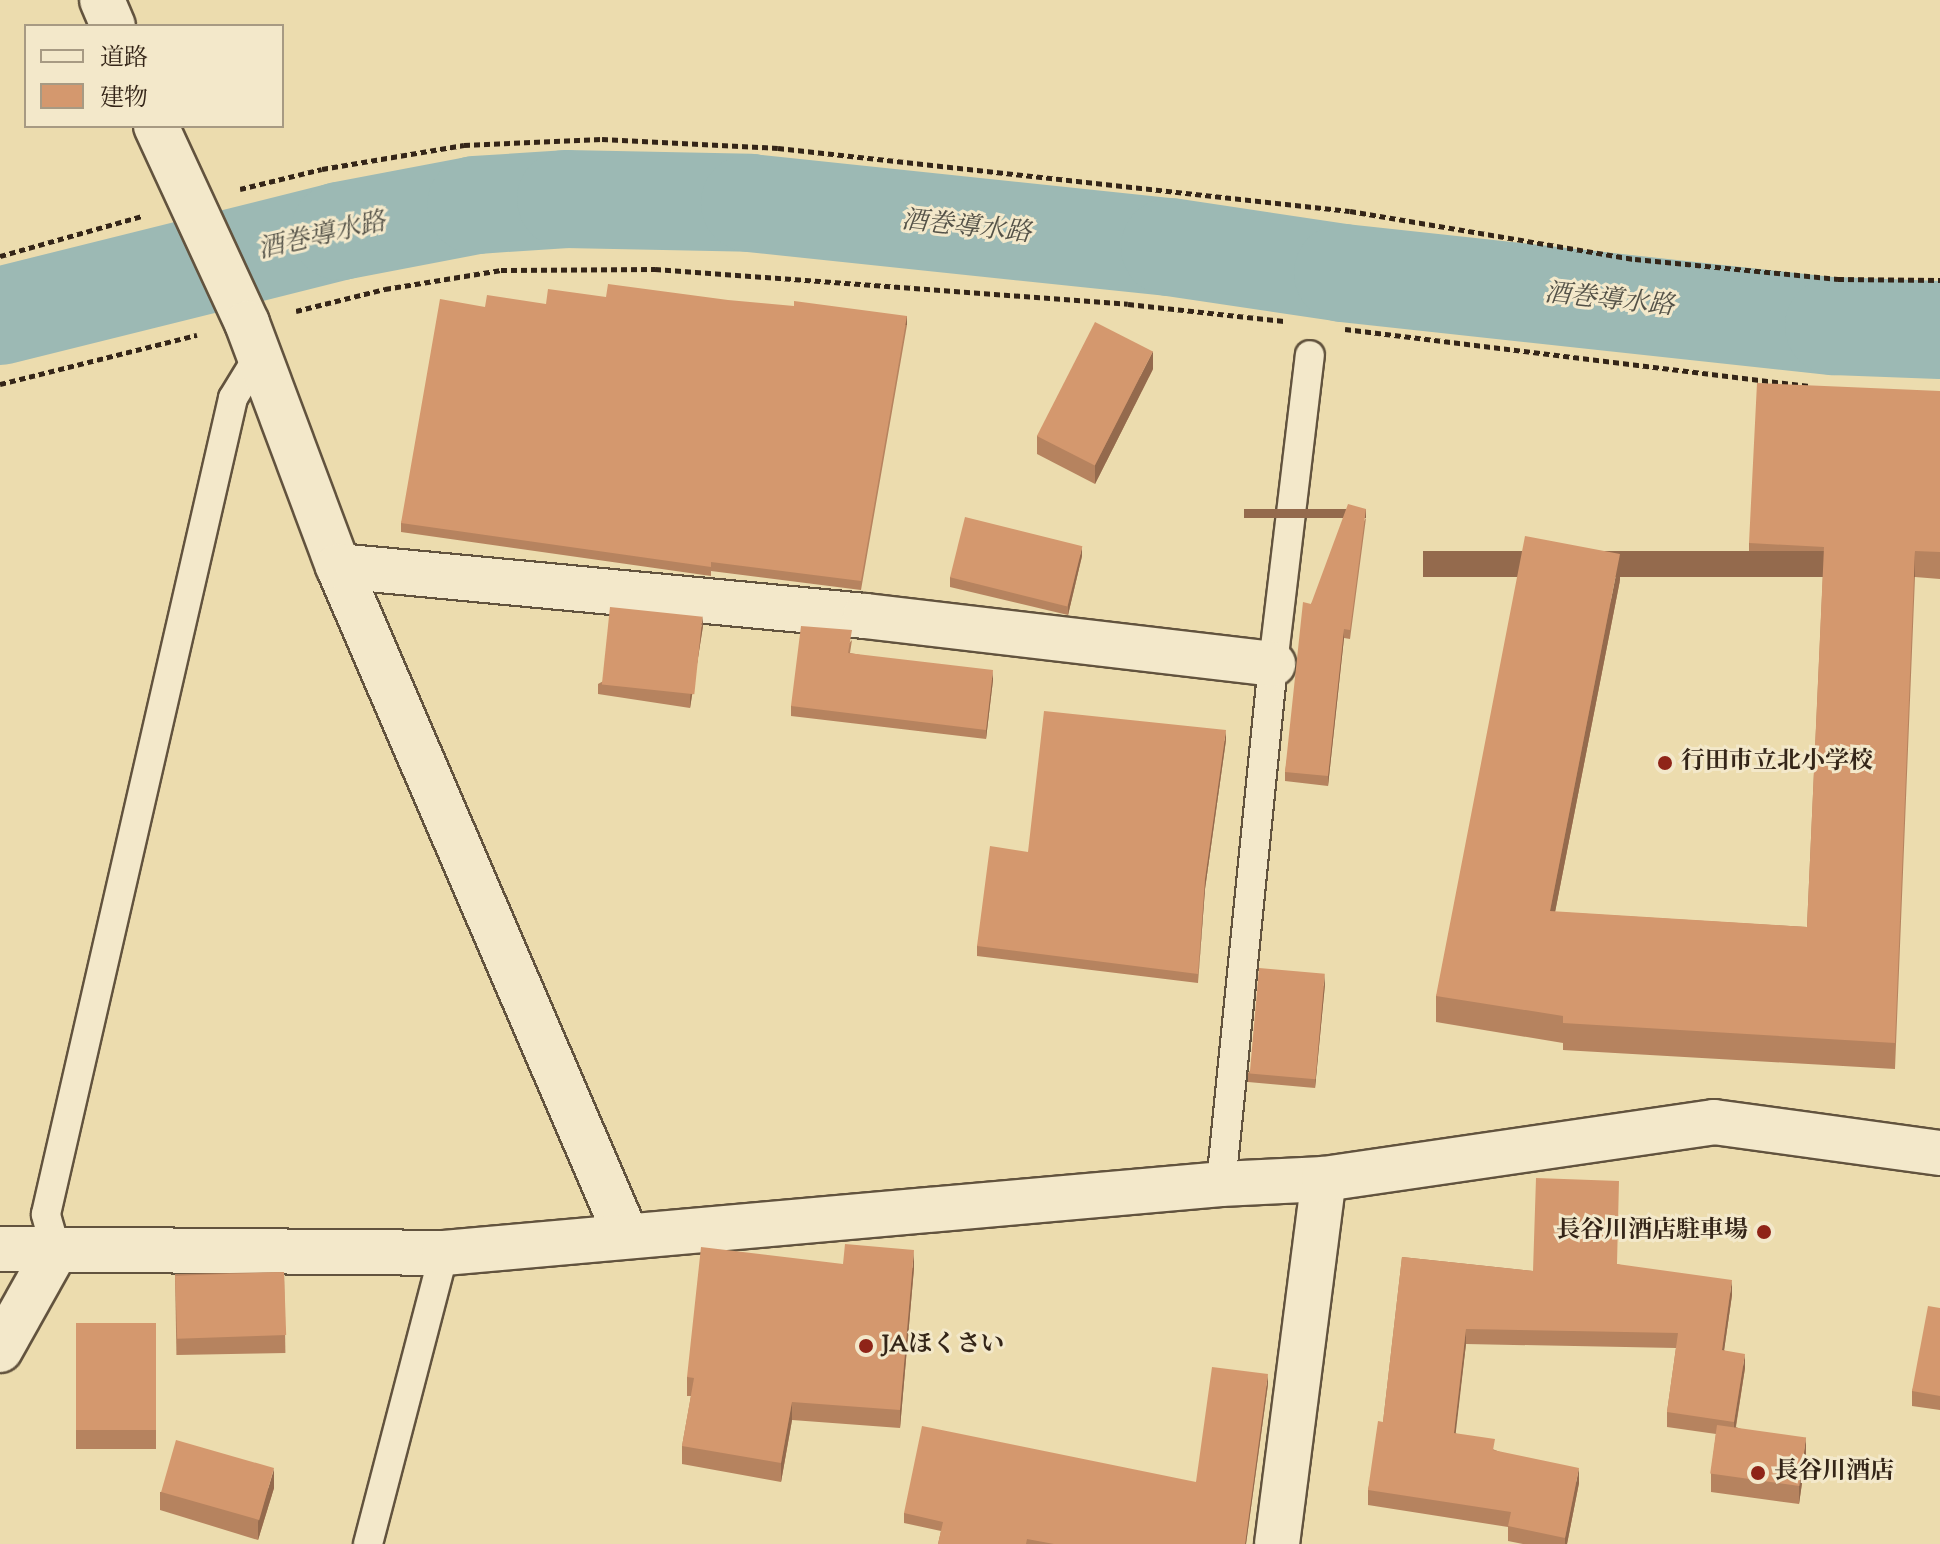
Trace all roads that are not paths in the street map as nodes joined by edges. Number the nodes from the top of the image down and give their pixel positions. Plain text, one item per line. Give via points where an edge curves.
1 (102, 0) edge
2 (112, 24) edge
3 (157, 128) edge
4 (249, 332) junction
5 (1310, 355) dead end
6 (338, 566) junction
7 (1273, 664) junction
8 (1940, 1153) edge
9 (1324, 1179) junction
10 (1221, 1184) junction
11 (626, 1235) junction
12 (0, 1249) edge
13 (56, 1250) junction
14 (444, 1253) junction
15 (0, 1350) edge
16 (368, 1544) edge
17 (1277, 1544) edge

1 - 2 street
3 - 4 street
4 - 6 street
4 - 13 lane via 46,1214
5 - 7 lane
6 - 7 street via 865,616
6 - 11 street
7 - 10 lane
8 - 9 street via 1714,1122
9 - 10 street
9 - 17 street
10 - 11 street
11 - 14 street
12 - 13 street
13 - 14 street
13 - 15 street
14 - 16 lane

